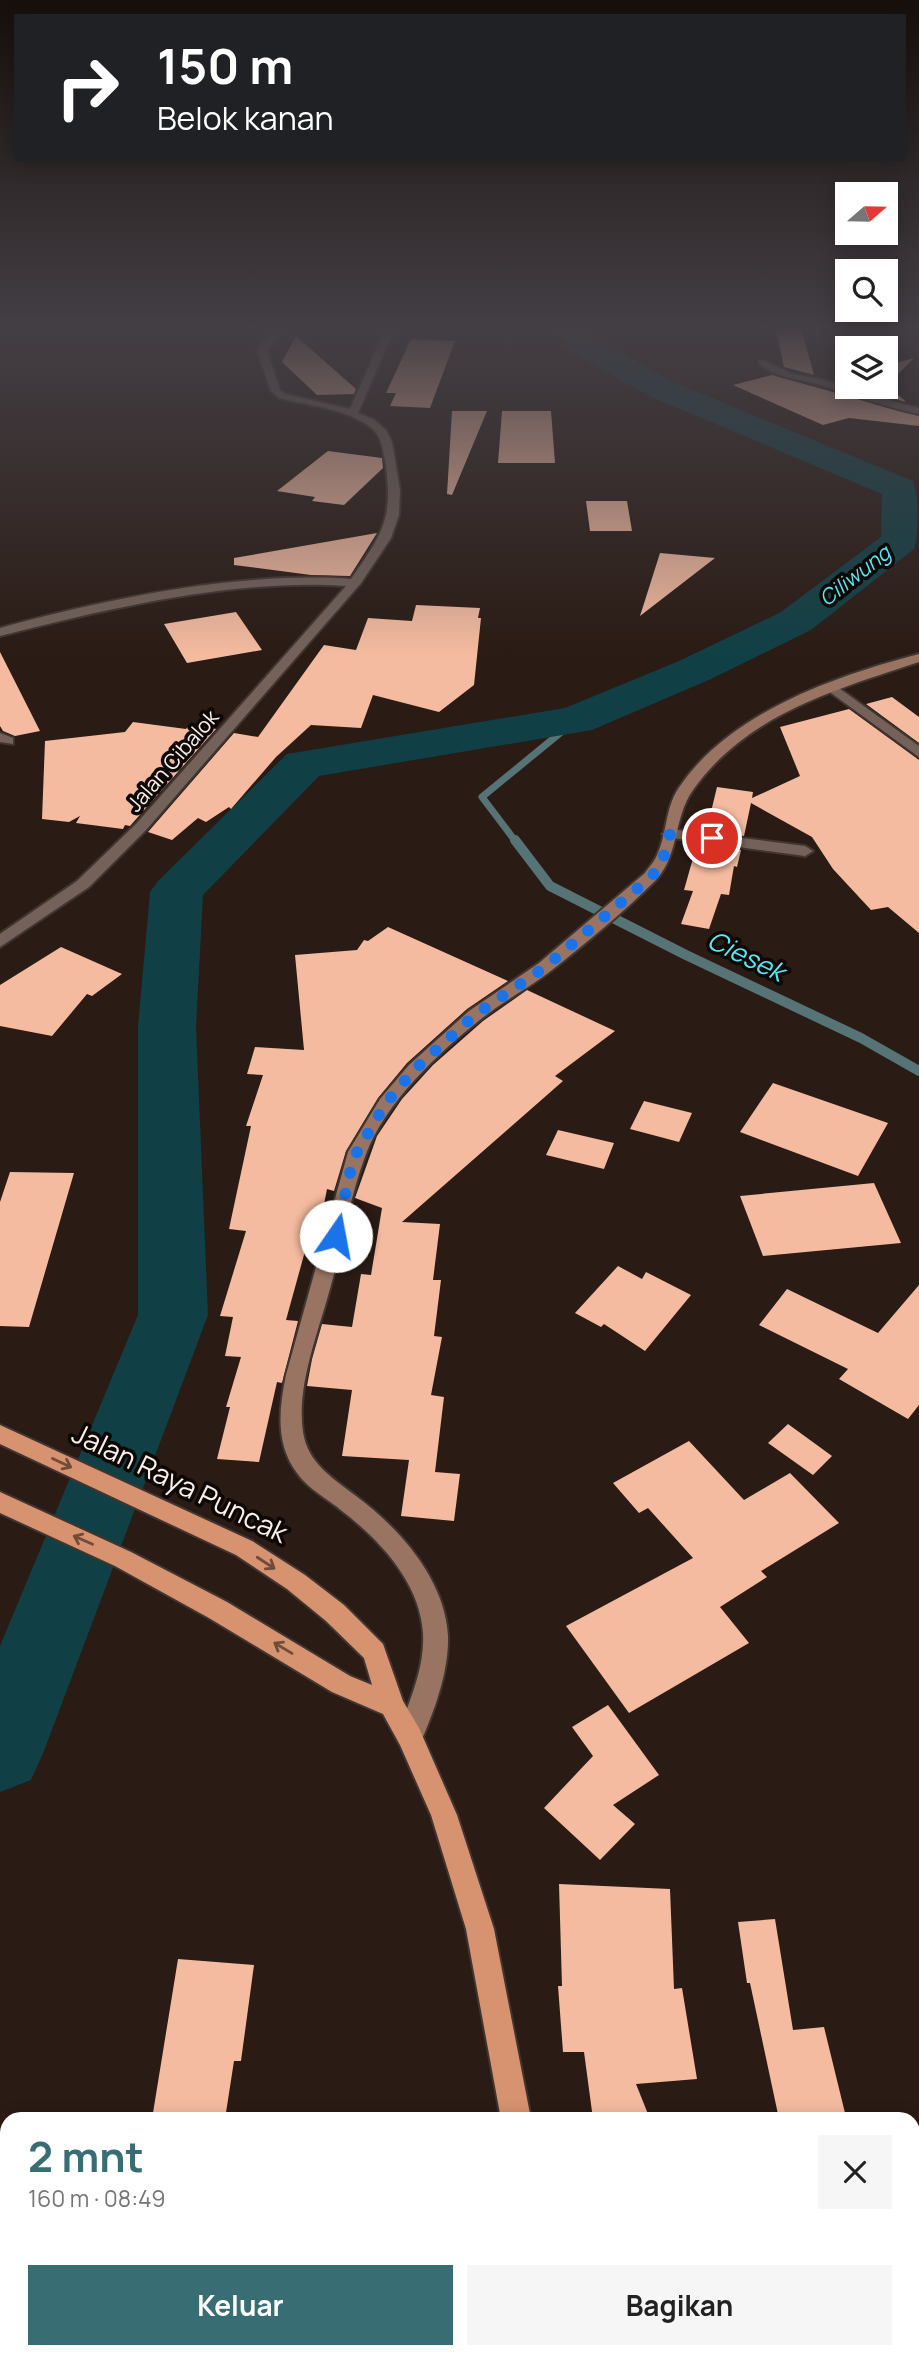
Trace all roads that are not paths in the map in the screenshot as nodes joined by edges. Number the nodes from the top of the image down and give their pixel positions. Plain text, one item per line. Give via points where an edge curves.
1 (383, 435) edge
2 (355, 583) junction
3 (0, 632) edge
4 (919, 658) edge
5 (831, 687) junction
6 (919, 753) edge
7 (670, 834) junction
8 (805, 851) dead end
9 (0, 942) edge
10 (0, 1434) edge
11 (0, 1502) edge
12 (392, 1706) junction
13 (410, 1737) junction
14 (515, 2112) edge

1 - 2 street, Jalan Cibalok via 396,490 393,515 385,538
2 - 3 street via 302,580 167,595 76,611
2 - 9 street, Jalan Cibalok via 121,848 72,894
4 - 5 main road
5 - 6 street
5 - 7 main road via 772,712 718,752 684,792
7 - 8 street
7 - 13 main road via 662,862 637,888 545,967 475,1015 415,1069 386,1103 350,1173 292,1399 291,1438 305,1467 390,1539 424,1592 435,1656
10 -> 12 highway, Jalan Raya Puncak via 244,1548 306,1590 374,1652
12 -> 11 highway via 341,1684 123,1559
12 - 13 highway, Jalan Raya Puncak
13 - 14 highway, Jalan Raya Puncak via 444,1815 480,1929

